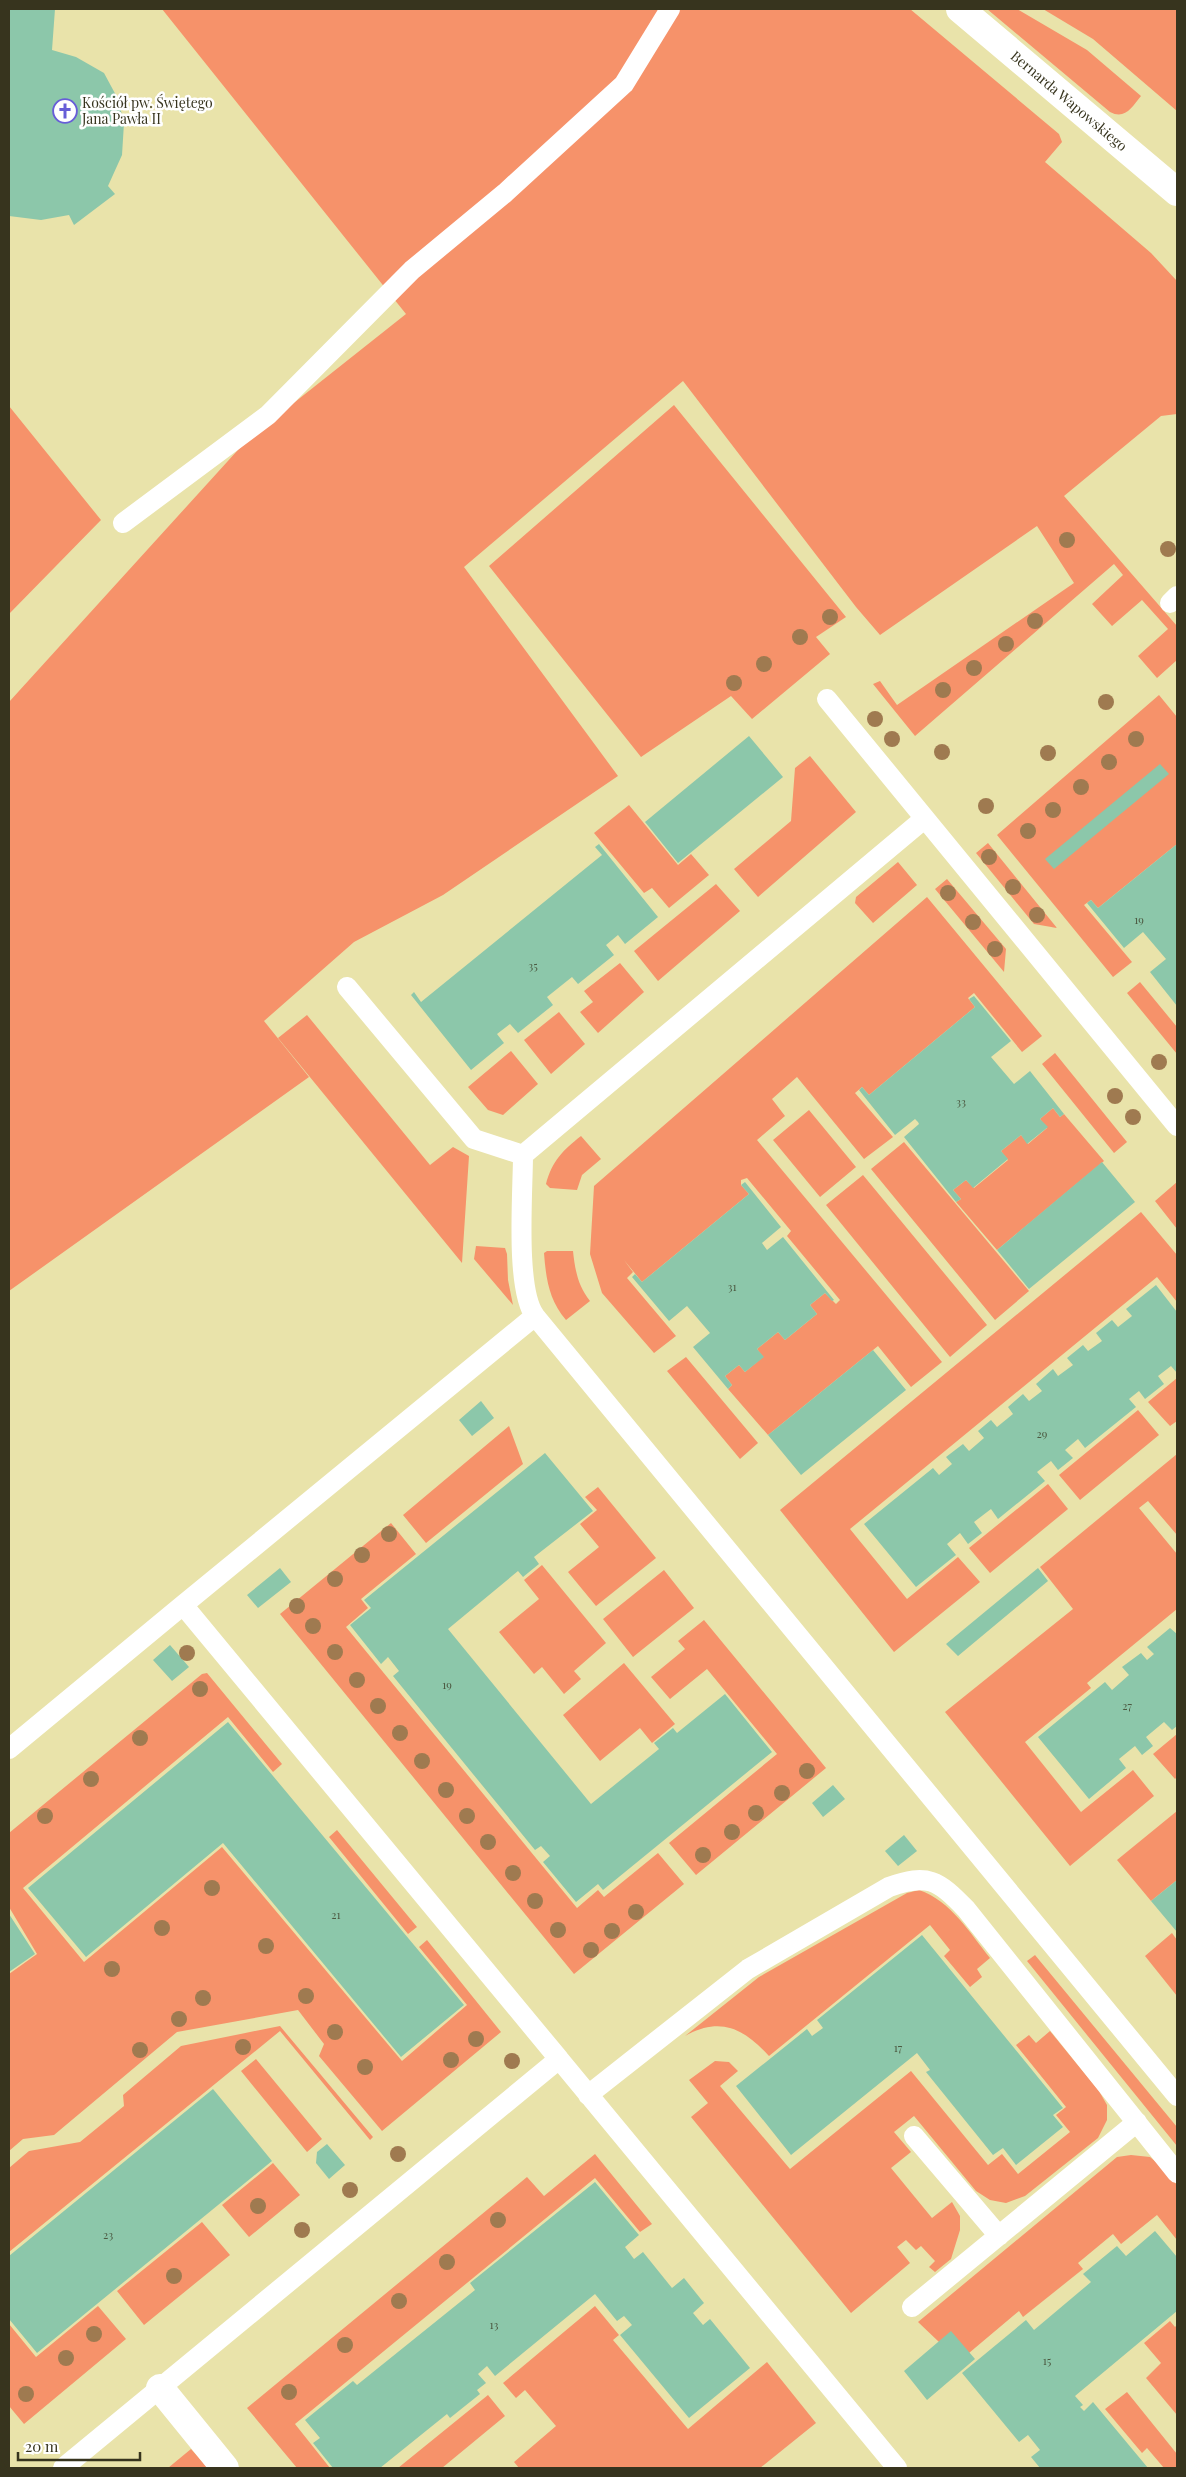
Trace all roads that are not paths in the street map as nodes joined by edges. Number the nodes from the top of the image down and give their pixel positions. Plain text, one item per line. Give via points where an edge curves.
1 (670, 9) edge
2 (960, 9) edge
3 (1177, 192) edge
4 (123, 523) dead end
5 (826, 699) dead end
6 (924, 819) junction
7 (347, 987) dead end
8 (1177, 1126) edge
9 (523, 1155) junction
10 (536, 1316) junction
11 (184, 1605) junction
12 (9, 1749) edge
13 (559, 2059) junction
14 (588, 2095) junction
15 (1177, 2096) edge
16 (1137, 2122) junction
17 (914, 2136) dead end
18 (1177, 2172) edge
19 (998, 2236) junction
20 (912, 2307) dead end
21 (160, 2388) junction
22 (63, 2468) edge
23 (225, 2468) edge
24 (898, 2468) edge

1 - 4 lane via 624,84 504,193 412,270 268,415
2 - 3 street, Bernarda Wapowskiego
5 - 6 lane
6 - 8 lane
6 - 9 lane
7 - 9 lane via 474,1139
9 - 10 lane via 523,1266 526,1295
10 - 11 lane
10 - 15 lane
11 - 12 lane
11 - 13 lane
13 - 14 lane
13 - 21 lane
14 - 16 lane via 748,1969 889,1887 907,1881 928,1880 949,1892 966,1909
14 - 24 lane
16 - 18 lane
16 - 19 lane
17 - 19 lane
19 - 20 lane
21 - 22 lane
21 - 23 street

